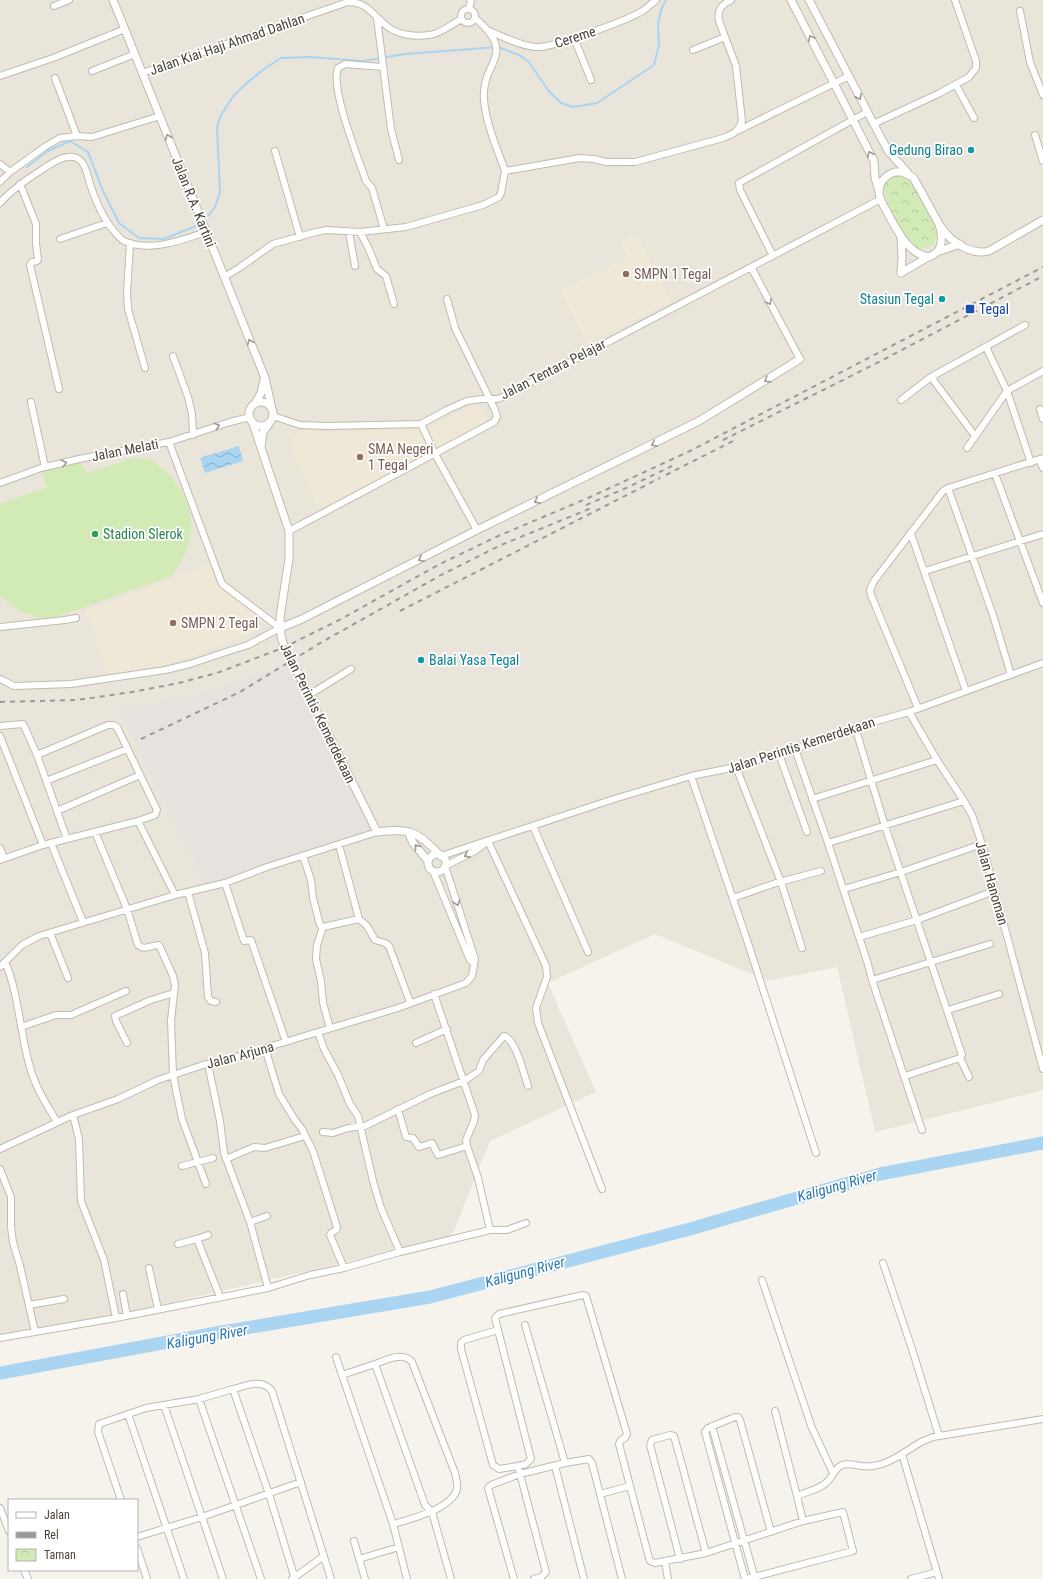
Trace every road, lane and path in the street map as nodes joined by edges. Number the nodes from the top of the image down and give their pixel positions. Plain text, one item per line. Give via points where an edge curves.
1 (69, 0) edge
2 (113, 0) edge
3 (471, 0) edge
4 (656, 0) edge
5 (731, 0) edge
6 (791, 0) edge
7 (809, 0) edge
8 (955, 0) edge
9 (54, 6) dead end
10 (468, 9) junction
11 (1020, 11) dead end
12 (377, 18) junction
13 (475, 18) junction
14 (462, 19) junction
15 (124, 29) junction
16 (489, 31) junction
17 (725, 37) junction
18 (574, 38) junction
19 (693, 50) dead end
20 (135, 54) junction
21 (383, 64) junction
22 (92, 71) dead end
23 (142, 73) junction
24 (0, 76) edge
25 (849, 76) junction
26 (55, 78) dead end
27 (591, 80) dead end
28 (835, 83) junction
29 (956, 85) junction
30 (1043, 96) edge
31 (867, 112) junction
32 (160, 116) junction
33 (974, 118) dead end
34 (853, 119) junction
35 (873, 124) junction
36 (739, 130) junction
37 (1035, 135) dead end
38 (77, 136) junction
39 (275, 151) dead end
40 (399, 160) dead end
41 (1043, 161) edge
42 (0, 164) edge
43 (505, 171) junction
44 (10, 172) junction
45 (908, 174) junction
46 (0, 182) edge
47 (20, 184) junction
48 (879, 192) junction
49 (881, 199) junction
50 (0, 203) edge
51 (1043, 220) edge
52 (107, 223) junction
53 (939, 224) junction
54 (384, 229) junction
55 (206, 231) junction
56 (349, 232) junction
57 (360, 232) junction
58 (901, 236) junction
59 (300, 237) junction
60 (60, 238) dead end
61 (130, 243) junction
62 (960, 244) junction
63 (937, 252) junction
64 (773, 256) junction
65 (928, 257) junction
66 (355, 266) dead end
67 (751, 267) junction
68 (224, 277) junction
69 (447, 299) dead end
70 (394, 304) dead end
71 (1024, 326) dead end
72 (986, 347) junction
73 (173, 356) dead end
74 (800, 359) joint
75 (145, 368) dead end
76 (1042, 374) edge
77 (932, 377) junction
78 (265, 378) junction
79 (59, 388) dead end
80 (1007, 391) junction
81 (490, 399) junction
82 (901, 400) dead end
83 (31, 402) dead end
84 (255, 404) junction
85 (1040, 409) dead end
86 (272, 415) junction
87 (251, 419) junction
88 (1043, 419) edge
89 (420, 424) junction
90 (193, 435) junction
91 (975, 436) junction
92 (169, 442) junction
93 (967, 448) dead end
94 (261, 451) junction
95 (435, 454) junction
96 (1041, 459) edge
97 (1031, 463) junction
98 (45, 467) junction
99 (1043, 468) edge
100 (995, 474) junction
101 (0, 483) edge
102 (948, 488) junction
103 (477, 530) junction
104 (289, 531) junction
105 (911, 534) junction
106 (1043, 534) edge
107 (1021, 541) junction
108 (973, 556) junction
109 (925, 571) junction
110 (1043, 603) edge
111 (76, 618) dead end
112 (0, 627) edge
113 (280, 628) junction
114 (1043, 664) edge
115 (351, 669) dead end
116 (1011, 674) junction
117 (0, 679) edge
118 (966, 691) junction
119 (309, 694) junction
120 (918, 708) junction
121 (909, 712) junction
122 (0, 726) edge
123 (855, 727) junction
124 (0, 736) edge
125 (128, 749) junction
126 (794, 749) junction
127 (37, 754) junction
128 (778, 754) junction
129 (937, 760) junction
130 (736, 767) junction
131 (140, 775) junction
132 (691, 776) junction
133 (46, 781) junction
134 (872, 781) junction
135 (812, 799) junction
136 (964, 800) junction
137 (57, 811) junction
138 (138, 821) junction
139 (533, 826) junction
140 (885, 826) junction
141 (95, 832) junction
142 (377, 832) junction
143 (408, 832) junction
144 (807, 832) dead end
145 (67, 839) junction
146 (488, 841) junction
147 (51, 843) junction
148 (828, 843) junction
149 (982, 844) junction
150 (43, 845) junction
151 (339, 845) junction
152 (0, 848) edge
153 (303, 856) junction
154 (441, 856) junction
155 (2, 859) edge
156 (428, 861) junction
157 (445, 866) junction
158 (433, 871) junction
159 (821, 871) dead end
160 (901, 872) junction
161 (781, 882) junction
162 (225, 883) junction
163 (844, 889) junction
164 (994, 891) junction
165 (188, 892) junction
166 (175, 895) junction
167 (733, 898) junction
168 (127, 909) junction
169 (359, 919) junction
170 (917, 920) junction
171 (82, 922) junction
172 (323, 927) junction
173 (50, 933) junction
174 (859, 936) junction
175 (990, 944) dead end
176 (802, 948) dead end
177 (588, 952) dead end
178 (931, 962) junction
179 (474, 964) junction
180 (2, 965) edge
181 (68, 978) dead end
182 (872, 980) junction
183 (126, 991) dead end
184 (174, 993) junction
185 (434, 994) junction
186 (999, 994) dead end
187 (216, 1002) dead end
188 (410, 1002) junction
189 (948, 1010) junction
190 (21, 1027) junction
191 (330, 1028) junction
192 (447, 1029) junction
193 (318, 1032) junction
194 (286, 1042) junction
195 (128, 1043) dead end
196 (416, 1043) dead end
197 (266, 1048) junction
198 (960, 1058) junction
199 (208, 1064) junction
200 (1043, 1068) edge
201 (174, 1075) junction
202 (905, 1076) junction
203 (969, 1077) dead end
204 (464, 1081) junction
205 (528, 1086) dead end
206 (398, 1109) junction
207 (73, 1115) junction
208 (57, 1122) junction
209 (361, 1127) junction
210 (922, 1130) dead end
211 (323, 1132) dead end
212 (305, 1136) junction
213 (467, 1146) junction
214 (0, 1149) edge
215 (816, 1153) dead end
216 (213, 1158) dead end
217 (226, 1159) junction
218 (198, 1162) junction
219 (182, 1166) dead end
220 (0, 1169) edge
221 (206, 1184) dead end
222 (602, 1189) dead end
223 (266, 1216) dead end
224 (250, 1222) junction
225 (526, 1223) dead end
226 (490, 1230) junction
227 (208, 1235) dead end
228 (197, 1239) junction
229 (178, 1244) dead end
230 (400, 1252) junction
231 (884, 1263) dead end
232 (149, 1268) dead end
233 (344, 1268) junction
234 (762, 1280) dead end
235 (268, 1288) junction
236 (123, 1294) dead end
237 (220, 1297) junction
238 (64, 1299) dead end
239 (29, 1305) junction
240 (158, 1309) junction
241 (127, 1316) junction
242 (116, 1318) junction
243 (525, 1325) dead end
244 (498, 1330) junction
245 (35, 1332) junction
246 (0, 1338) edge
247 (336, 1357) dead end
248 (375, 1364) junction
249 (342, 1375) junction
250 (233, 1389) junction
251 (199, 1399) junction
252 (164, 1405) junction
253 (775, 1412) dead end
254 (128, 1414) junction
255 (1043, 1419) edge
256 (712, 1426) junction
257 (939, 1436) junction
258 (902, 1454) junction
259 (565, 1463) junction
260 (518, 1466) junction
261 (555, 1466) junction
262 (833, 1473) junction
263 (520, 1474) junction
264 (301, 1482) junction
265 (630, 1486) junction
266 (270, 1494) junction
267 (600, 1494) junction
268 (797, 1496) junction
269 (121, 1499) edge
270 (236, 1506) junction
271 (0, 1508) edge
272 (432, 1512) junction
273 (202, 1517) junction
274 (804, 1521) junction
275 (393, 1524) junction
276 (8, 1528) edge
277 (167, 1528) junction
278 (771, 1532) junction
279 (138, 1537) edge
280 (745, 1540) junction
281 (354, 1541) dead end
282 (736, 1543) junction
283 (399, 1547) junction
284 (138, 1551) edge
285 (706, 1553) junction
286 (324, 1556) junction
287 (359, 1559) junction
288 (680, 1559) junction
289 (665, 1562) junction
290 (937, 1572) junction
291 (294, 1578) edge
292 (755, 1578) edge
293 (148, 1579) edge
294 (184, 1579) edge
295 (223, 1579) edge
296 (261, 1579) edge
297 (331, 1579) edge
298 (365, 1579) edge
299 (407, 1579) edge
300 (451, 1579) edge
301 (514, 1579) edge
302 (534, 1579) edge
303 (584, 1579) edge
304 (622, 1579) edge
305 (668, 1579) edge
306 (746, 1579) edge
307 (911, 1579) edge
308 (939, 1579) edge

1 - 9 street
2 - 15 street, Jalan R.A. Kartini
3 - 10 street, Jalan Kiai Haji Ahmad Dahlan
4 - 18 street, Cereme via 629,18
5 - 17 street via 718,10
28 -> 6 street
7 - 25 street
8 - 29 street via 977,65 972,75
10 - 13 street via 473,11
10 - 14 street, Jalan Kiai Haji Ahmad Dahlan via 463,11
11 - 30 street via 1030,62
12 - 14 street, Jalan Kiai Haji Ahmad Dahlan via 400,34 418,36 437,33
12 - 21 street
12 - 23 street, Jalan Kiai Haji Ahmad Dahlan via 361,4 348,2
13 - 14 street, Jalan Kiai Haji Ahmad Dahlan via 469,23
13 - 16 street
15 - 20 street, Jalan R.A. Kartini
15 - 24 street
16 - 18 street, Cereme via 535,47
16 - 43 street via 496,43 496,54 485,82 485,111
17 - 19 street
17 - 36 street via 736,66 742,121
18 - 27 street
20 - 22 street
20 - 23 street, Jalan R.A. Kartini
21 - 40 street via 391,129
21 - 54 street via 345,64 338,68 336,73 340,102 366,181 372,188
23 - 32 street, Jalan R.A. Kartini
25 - 28 street
25 -> 31 street
26 - 38 street
28 - 34 street
28 - 36 street
29 - 33 street
29 - 35 street
31 - 34 street
31 - 35 street
32 - 38 street via 92,137
55 -> 32 street, Jalan R.A. Kartini
48 -> 34 street via 874,161
34 - 64 street via 739,183 740,190
35 - 45 street via 888,150
36 - 43 street via 724,138 635,162 606,162 580,158
37 - 41 street
38 - 44 street via 60,138
39 - 59 street
42 - 44 street
43 - 54 street via 501,193 494,200 422,223
44 - 46 street
45 - 48 street via 889,174 881,183
45 - 53 street via 917,182
47 - 50 street
47 - 52 street via 60,158 76,158 84,165 90,186
47 - 79 street via 36,224 38,259 30,265
48 - 49 street
49 - 58 street
49 - 64 street, Jalan Tentara Pelajar
51 - 62 street via 989,252 976,252
52 - 60 street
52 - 61 street via 121,239
53 - 62 street via 948,236
53 - 63 street via 941,236
54 - 57 street
55 - 61 street via 158,246
55 - 68 street, Jalan R.A. Kartini
56 - 57 street
56 - 59 street via 327,230
56 - 66 street
57 - 70 street via 377,269 386,276
58 - 65 street via 914,251
58 - 65 street via 901,273
59 - 68 street via 274,244
61 - 75 street via 128,310
62 - 63 street
63 - 65 street
64 - 67 street, Jalan Tentara Pelajar
67 -> 74 street
67 - 81 street, Jalan Tentara Pelajar via 503,397
78 -> 68 street, Jalan R.A. Kartini
69 - 81 street via 455,328
71 - 72 street
72 - 77 street
72 - 80 street
73 - 90 street via 188,397
74 -> 103 street via 699,421
76 - 80 street
77 - 82 street
77 - 91 street
78 - 84 street via 262,393
78 - 86 street, Jalan R.A. Kartini
80 - 91 street
80 - 97 street
81 - 89 street, Jalan Tentara Pelajar via 468,401
81 - 95 street via 497,417 494,422
83 - 98 street
84 - 86 street via 263,402 270,406
84 - 87 street via 250,410
85 - 88 street
86 - 87 street via 269,423 262,426
86 - 89 street, Jalan Tentara Pelajar via 300,425
86 - 94 street via 263,432
90 -> 87 street, Jalan Melati via 230,422
87 - 94 street, Jalan Perintis Kemerdekaan
89 - 95 street
90 - 92 street, Jalan Melati
91 - 93 street
98 -> 92 street, Jalan Melati
92 - 113 street via 222,584
94 - 104 street, Jalan Perintis Kemerdekaan
95 - 103 street
95 - 104 street
96 - 97 street
96 - 99 street
97 - 100 street
98 - 101 street, Jalan Melati
100 - 102 street
100 - 107 street
102 - 105 street via 936,499
102 - 108 street
103 -> 113 street via 309,616
104 - 113 street, Jalan Perintis Kemerdekaan via 289,559
105 - 109 street
105 - 120 street via 874,581 870,590
106 - 107 street
107 - 108 street
107 - 110 street
108 - 109 street
108 - 116 street
109 - 118 street
111 - 112 street
113 - 117 street via 235,649 165,670 71,684 14,686
113 - 119 street, Jalan Perintis Kemerdekaan via 283,643
114 - 116 street, Jalan Perintis Kemerdekaan
115 - 119 street
116 - 118 street, Jalan Perintis Kemerdekaan
118 - 120 street, Jalan Perintis Kemerdekaan
119 - 142 street, Jalan Perintis Kemerdekaan
120 - 121 street, Jalan Perintis Kemerdekaan
121 - 123 street, Jalan Perintis Kemerdekaan
121 - 129 street, Jalan Hanoman
122 - 127 street via 23,724
123 - 126 street, Jalan Perintis Kemerdekaan
123 - 134 street
124 - 150 street
125 - 127 street via 117,727 108,725
125 - 131 street
125 - 133 street
126 - 128 street, Jalan Perintis Kemerdekaan
126 - 135 street
127 - 133 street
128 - 130 street, Jalan Perintis Kemerdekaan
128 - 144 street
129 - 134 street
129 - 136 street, Jalan Hanoman
130 - 132 street, Jalan Perintis Kemerdekaan
130 - 161 street
131 - 137 street
131 - 138 street via 156,810 155,815
132 - 139 street, Jalan Perintis Kemerdekaan
132 - 167 street
133 - 137 street
134 - 135 street
134 - 140 street
135 - 148 street
136 - 140 street
136 - 149 street, Jalan Hanoman
137 - 145 street
138 - 141 street
138 - 166 street
139 - 146 street, Jalan Perintis Kemerdekaan
139 - 177 street
140 - 148 street
140 - 160 street
141 - 145 street
141 - 168 street
142 - 143 street
142 - 151 street
143 - 154 street via 424,838
156 -> 143 street via 413,843
145 - 147 street
146 - 154 street, Jalan Perintis Kemerdekaan
146 -> 157 street, Jalan Perintis Kemerdekaan via 475,851
146 - 222 street via 546,966 547,977 536,1008 538,1022
147 - 150 street
147 - 171 street
148 - 163 street
149 - 160 street
149 - 164 street, Jalan Hanoman
150 - 155 street
151 - 153 street
151 - 169 street
152 - 155 street
153 - 162 street
153 - 172 street via 311,880 318,921
154 - 156 street, Jalan Perintis Kemerdekaan via 432,856
154 - 157 street
156 - 158 street via 429,868
157 - 158 street, Jalan Perintis Kemerdekaan via 439,872
157 -> 179 street via 475,959
158 - 179 street via 470,960
159 - 161 street
160 - 163 street
160 - 170 street
161 - 167 street
161 - 176 street
162 - 165 street
162 - 194 street via 244,941 251,940
163 - 174 street
164 - 170 street
164 - 200 street, Jalan Hanoman
165 - 166 street
165 - 187 street via 206,953 208,997
166 - 168 street
167 - 215 street
168 - 171 street
168 - 184 street via 138,945 146,948 159,945 161,947 173,976
169 - 172 street
169 - 188 street via 367,926 375,940 389,946
170 - 174 street
170 - 178 street
171 - 173 street
172 - 191 street via 317,945 316,959
173 - 180 street via 26,942
173 - 181 street
174 - 182 street
175 - 178 street
178 - 182 street
178 - 189 street
179 - 185 street, Jalan Arjuna via 472,976 466,983
180 - 190 street via 11,978
182 - 202 street
183 - 190 street via 71,1015 56,1015
184 - 195 street via 115,1016
184 - 201 street via 171,1020
185 - 188 street, Jalan Arjuna
185 - 192 street
186 - 189 street
188 - 191 street, Jalan Arjuna
189 - 198 street via 962,1053
190 - 208 street via 34,1082
191 - 193 street, Jalan Arjuna
192 - 196 street
192 - 204 street
193 - 194 street, Jalan Arjuna
193 - 209 street
194 - 197 street, Jalan Arjuna
197 - 199 street, Jalan Arjuna
197 - 212 street via 279,1094
198 - 202 street
198 - 203 street
199 - 201 street, Jalan Arjuna
199 - 217 street
201 - 207 street, Jalan Arjuna
201 - 218 street via 182,1119
202 - 210 street
204 - 205 street via 479,1071 483,1060 504,1036 508,1036 517,1052
204 - 206 street
204 - 213 street via 475,1115 466,1140
206 - 209 street
206 - 213 street via 406,1137 413,1138 419,1146 432,1143 438,1155
207 - 208 street, Jalan Arjuna
207 - 242 street via 79,1139 81,1201 104,1260
208 - 214 street, Jalan Arjuna
209 - 211 street via 332,1133
209 - 230 street via 381,1208
212 - 217 street via 270,1147 254,1147
212 - 233 street via 313,1151 337,1227 330,1235
213 - 226 street via 478,1178
216 - 218 street
217 - 224 street
218 - 219 street
218 - 221 street
220 - 239 street via 12,1197 11,1228
223 - 224 street
224 - 235 street
225 - 226 street via 507,1230
226 - 230 street
227 - 228 street
228 - 229 street
228 - 237 street
230 - 233 street
231 - 257 street
232 - 240 street
233 - 235 street
234 - 262 street via 812,1428
235 - 237 street
236 - 241 street
237 - 240 street
238 - 239 street
239 - 245 street
240 - 241 street
241 - 242 street
242 - 245 street
243 - 259 street
244 - 260 street via 531,1459
244 - 260 street via 464,1340 461,1349 493,1465 499,1469
244 - 265 street via 495,1318 499,1314 586,1296 628,1434 619,1444
245 - 246 street
247 - 249 street
248 - 249 street
248 - 272 street via 425,1504
248 - 272 street via 403,1357 409,1359 427,1400 458,1487 451,1499
249 - 275 street
250 - 251 street
250 - 264 street via 260,1383 272,1391
250 - 266 street
251 - 252 street
251 - 270 street
252 - 254 street
252 - 273 street
253 - 268 street
254 - 269 street via 99,1424 97,1429
254 - 277 street
255 - 257 street
256 - 278 street via 735,1417 740,1420
256 - 280 street
256 - 282 street via 705,1432
257 - 258 street via 921,1442
258 - 262 street via 883,1464 872,1466 841,1465
258 - 290 street
259 - 261 street
259 - 267 street via 589,1459
260 - 263 street
261 - 263 street
261 - 303 street
262 - 268 street via 821,1487
263 - 301 street via 491,1485 488,1490
263 - 302 street via 546,1572
264 - 266 street
264 - 286 street
265 - 267 street
265 - 289 street via 650,1561 654,1564
266 - 270 street
266 - 291 street
267 - 304 street
268 - 274 street
270 - 273 street
270 - 296 street
271 - 276 street
272 - 275 street
272 - 300 street
273 - 277 street
273 - 295 street
274 - 278 street
274 - 292 street via 843,1512 853,1551
275 - 283 street
277 - 279 street
277 - 294 street
278 - 280 street
280 - 282 street
280 - 292 street
281 - 287 street
282 - 285 street
282 - 306 street
283 - 287 street
283 - 299 street
284 - 293 street
285 - 288 street
285 - 288 street via 674,1436 670,1435 652,1440 650,1445
286 - 291 street
286 - 297 street
287 - 298 street
288 - 289 street
289 - 305 street
290 - 307 street
290 - 308 street
292 - 306 street

